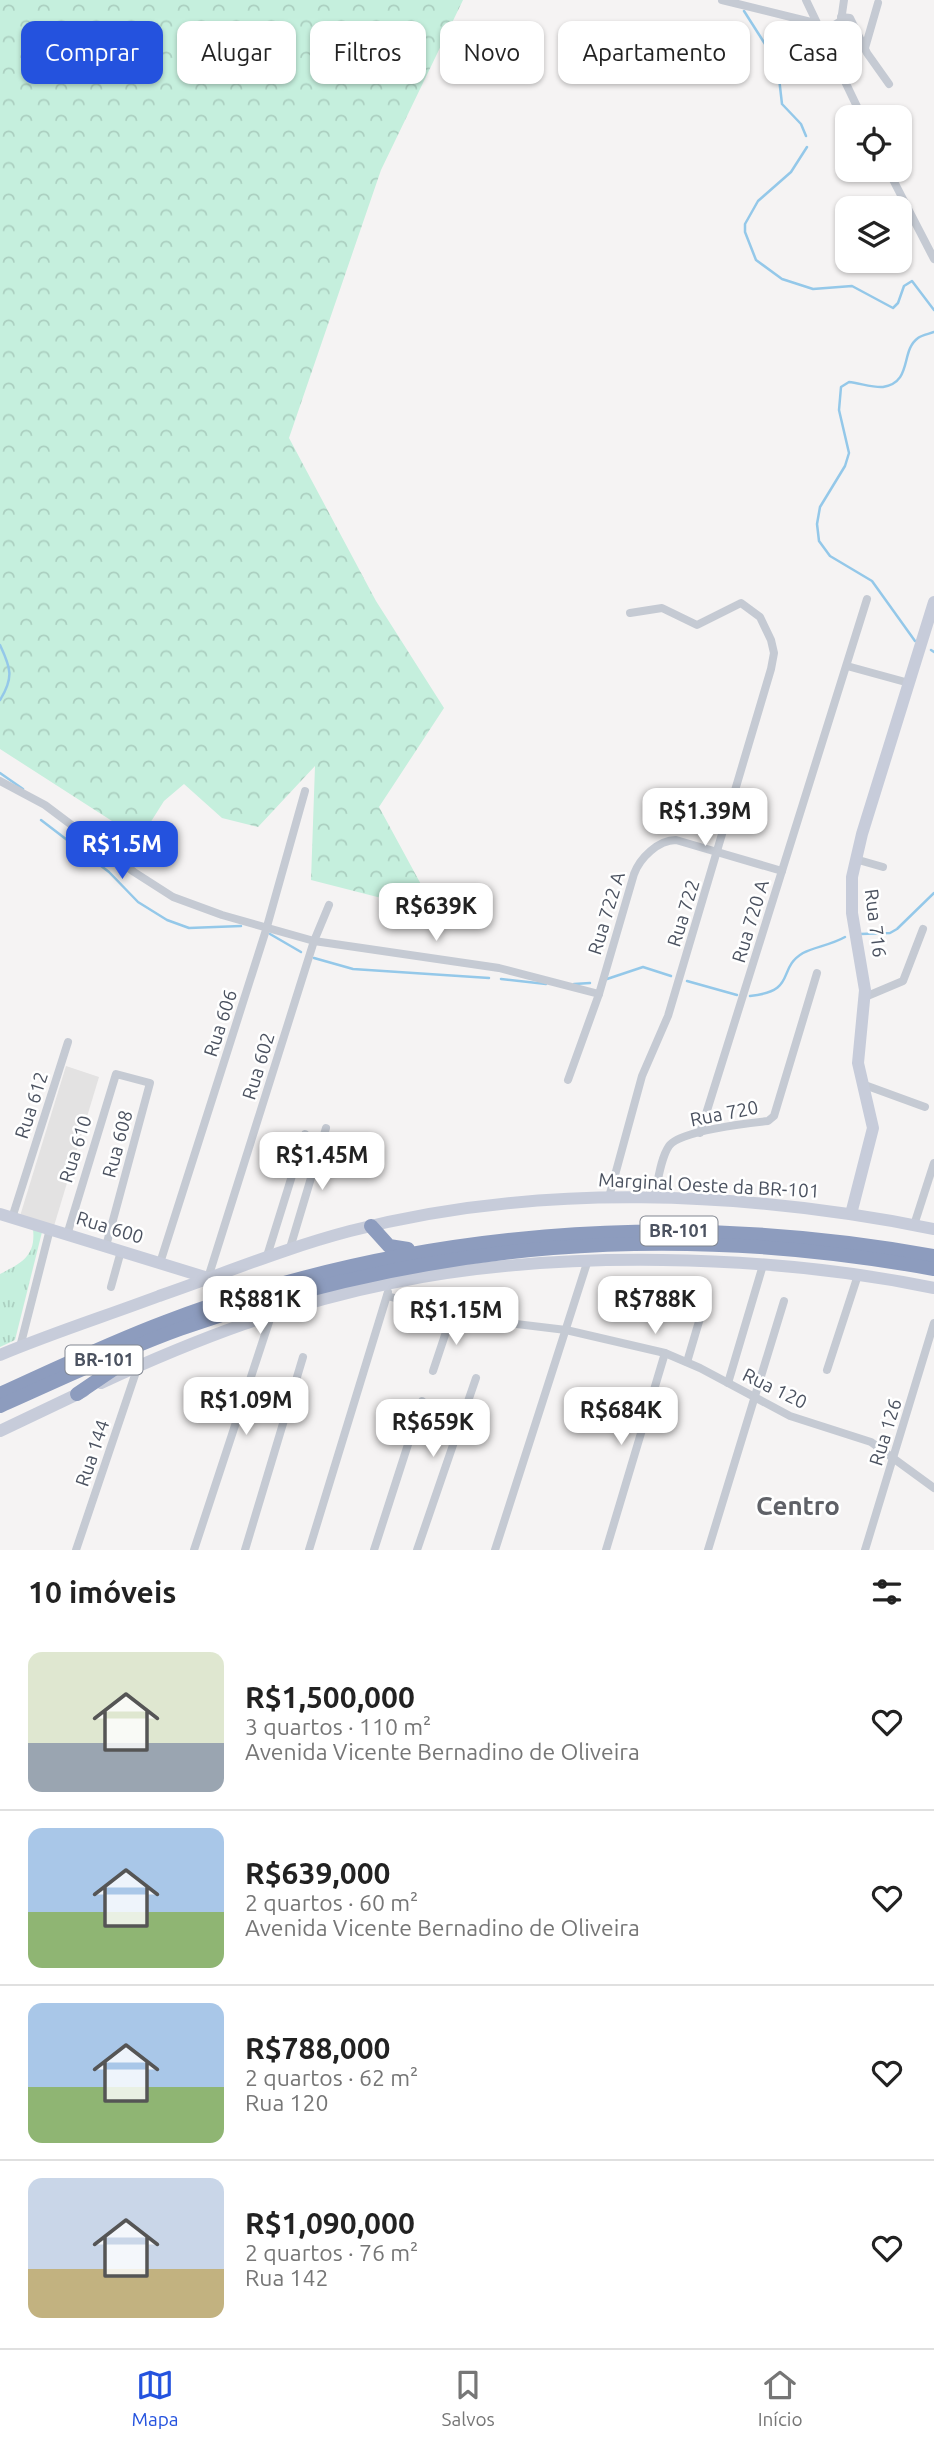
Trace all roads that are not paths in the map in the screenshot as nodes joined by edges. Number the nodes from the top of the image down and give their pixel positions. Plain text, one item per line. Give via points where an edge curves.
1 (722, 0) edge
2 (806, 0) edge
3 (844, 0) edge
4 (878, 3) dead end
5 (841, 17) junction
6 (807, 21) edge
7 (814, 21) edge
8 (840, 21) edge
9 (865, 48) junction
10 (845, 84) edge
11 (889, 84) dead end
12 (856, 105) edge
13 (894, 182) edge
14 (934, 259) edge
15 (867, 599) dead end
16 (933, 607) edge
17 (630, 613) dead end
18 (847, 666) junction
19 (909, 683) junction
20 (0, 781) edge
21 (304, 791) dead end
22 (719, 852) junction
23 (856, 859) junction
24 (883, 867) dead end
25 (782, 871) junction
26 (329, 905) dead end
27 (923, 929) dead end
28 (267, 930) junction
29 (314, 940) junction
30 (817, 972) dead end
31 (598, 994) junction
32 (865, 997) junction
33 (68, 1042) dead end
34 (116, 1074) joint
35 (568, 1080) dead end
36 (862, 1084) junction
37 (925, 1107) dead end
38 (326, 1128) dead end
39 (700, 1133) junction
40 (304, 1134) dead end
41 (934, 1163) edge
42 (609, 1197) junction
43 (654, 1198) junction
44 (851, 1214) junction
45 (6, 1216) edge
46 (914, 1225) junction
47 (372, 1226) junction
48 (50, 1229) junction
49 (934, 1229) edge
50 (67, 1234) junction
51 (106, 1246) junction
52 (290, 1248) junction
53 (121, 1251) junction
54 (423, 1251) junction
55 (267, 1256) junction
56 (934, 1256) edge
57 (587, 1262) junction
58 (160, 1263) junction
59 (763, 1265) junction
60 (934, 1269) edge
61 (858, 1275) junction
62 (208, 1278) junction
63 (391, 1283) junction
64 (111, 1287) dead end
65 (934, 1288) edge
66 (387, 1296) junction
67 (784, 1301) dead end
68 (703, 1308) dead end
69 (452, 1314) junction
70 (271, 1316) junction
71 (210, 1319) junction
72 (934, 1323) edge
73 (566, 1330) junction
74 (20, 1347) junction
75 (665, 1353) junction
76 (0, 1355) edge
77 (303, 1357) dead end
78 (687, 1362) junction
79 (138, 1366) junction
80 (827, 1370) dead end
81 (433, 1371) dead end
82 (476, 1378) dead end
83 (728, 1382) junction
84 (0, 1394) edge
85 (77, 1394) junction
86 (754, 1399) junction
87 (422, 1401) dead end
88 (0, 1406) edge
89 (0, 1431) edge
90 (894, 1456) junction
91 (934, 1488) edge
92 (76, 1550) edge
93 (194, 1550) edge
94 (245, 1550) edge
95 (309, 1550) edge
96 (374, 1550) edge
97 (417, 1550) edge
98 (495, 1550) edge
99 (606, 1550) edge
100 (708, 1550) edge
101 (865, 1550) edge

1 - 6 street
2 - 7 street
3 - 5 street
4 - 9 street
5 - 8 street
5 - 9 street via 850,18
9 - 11 street
10 - 12 street
13 - 14 street
15 - 18 street, Rua 720 A
16 - 19 main road, Rua 716
17 - 22 street, Rua 722 via 662,608 697,625 741,603 760,617 771,640 771,669
18 - 19 street
18 - 25 street, Rua 720 A
19 - 23 main road, Rua 716
20 - 28 street via 45,805 173,897
21 - 28 street, Rua 606
22 - 25 street, Rua 722 A
22 - 31 street, Rua 722 A via 672,840 640,862
22 - 42 street, Rua 722 via 668,1016 642,1076
23 - 24 street
23 - 32 main road, Rua 716 via 851,906
25 - 39 street, Rua 720 A
26 - 29 street, Rua 602
27 - 32 street via 903,981
28 - 29 street
28 - 58 street, Rua 606
29 - 31 street via 499,968
29 - 62 street, Rua 602
30 - 39 street, Rua 720 via 774,1116 768,1121
31 - 35 street, Rua 722 A
32 - 36 main road, Rua 716 via 858,1056
33 - 45 street, Rua 612
34 - 50 street, Rua 610
34 - 51 street, Rua 608 via 150,1083
36 - 37 street
36 - 44 main road, Rua 716 via 873,1133
38 - 52 street
39 - 43 street, Rua 720 via 669,1145
40 - 55 street
41 - 46 street
42 - 43 main road, Marginal Oeste da BR-101
42 - 47 main road, Marginal Oeste da BR-101 via 528,1201
43 - 44 main road, Marginal Oeste da BR-101
44 - 46 main road, Marginal Oeste da BR-101
45 - 48 main road, Rua 600
46 - 49 main road, Marginal Oeste da BR-101
47 - 52 main road, Marginal Oeste da BR-101
47 - 54 highway via 388,1246
48 - 50 main road, Rua 600
48 - 74 street
50 - 51 main road, Rua 600
51 - 53 main road, Rua 600
52 - 55 main road, Marginal Oeste da BR-101
53 - 58 main road, Rua 600
53 - 64 street
54 - 56 highway, BR-101 via 550,1234 698,1231 839,1242
54 - 84 highway, BR-101 via 302,1278 166,1321
55 - 62 main road, Marginal Oeste da BR-101
57 - 59 main road
57 - 63 main road via 488,1269
57 - 73 street
58 - 62 main road, Rua 600
59 - 61 main road
59 - 83 street
60 - 71 highway, BR-101 via 831,1252 747,1245 547,1246 350,1278
61 - 65 main road
61 - 80 street
62 - 74 main road, Marginal Oeste da BR-101
63 - 66 street
63 - 70 main road
66 - 69 street, Rua 120
66 - 95 street
67 - 86 street
68 - 78 street
69 - 73 street, Rua 120
69 - 81 street
70 - 79 main road
70 - 93 street
71 - 85 highway via 125,1360
71 - 88 highway, BR-101
72 - 90 street, Rua 126
73 - 75 street, Rua 120
73 - 98 street
74 - 76 main road, Marginal Oeste da BR-101
75 - 78 street, Rua 120
75 - 99 street
77 - 94 street
78 - 83 street, Rua 120
79 - 85 main road
79 - 92 street, Rua 144
82 - 97 street
83 - 86 street, Rua 120
85 - 89 main road
86 - 90 street, Rua 120 via 799,1419 862,1438
86 - 100 street
87 - 96 street
90 - 91 street, Rua 120
90 - 101 street, Rua 126

